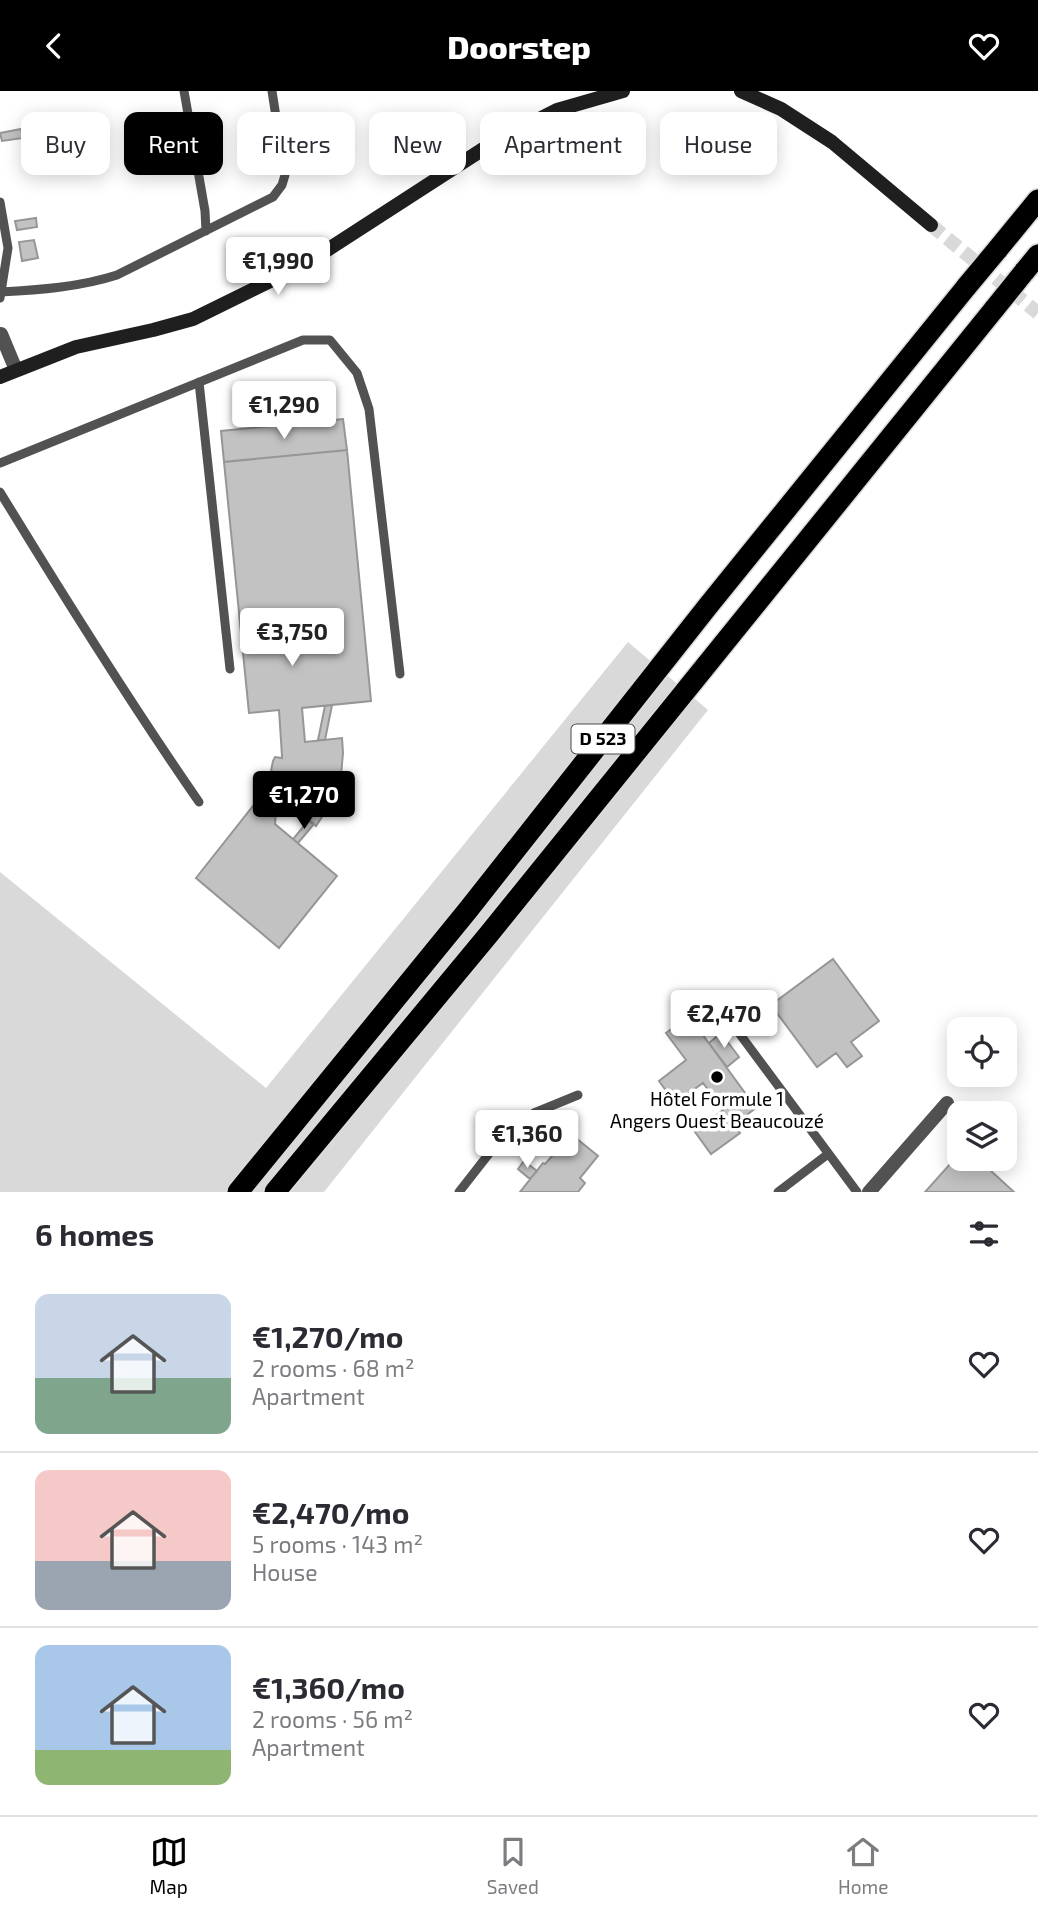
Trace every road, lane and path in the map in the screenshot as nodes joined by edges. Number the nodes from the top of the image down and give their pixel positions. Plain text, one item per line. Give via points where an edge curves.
1 (184, 91) edge
2 (272, 91) edge
3 (623, 91) edge
4 (741, 91) edge
5 (1038, 199) edge
6 (0, 202) edge
7 (931, 225) tunnel mouth
8 (206, 230) junction
9 (1038, 255) edge
10 (0, 292) edge
11 (0, 298) edge
12 (1, 330) edge
13 (16, 370) junction
14 (0, 377) edge
15 (200, 382) junction
16 (0, 463) edge
17 (0, 492) edge
18 (230, 669) dead end
19 (400, 674) dead end
20 (199, 802) dead end
21 (716, 1002) dead end
22 (578, 1095) dead end
23 (947, 1103) dead end
24 (828, 1154) junction
25 (238, 1192) edge
26 (275, 1192) edge
27 (459, 1192) edge
28 (778, 1192) edge
29 (857, 1192) edge
30 (869, 1192) edge

1 - 8 lane
2 - 8 lane via 285,175 282,184 273,197
3 - 13 street via 557,110 491,143 307,263 192,319 76,347
4 - 7 street via 832,142
5 - 25 highway, D 523, bridge
6 - 10 lane via 8,249
8 - 10 lane via 96,282
9 - 26 highway, D 523, bridge
10 - 11 lane
12 - 13 street
13 - 14 street
15 - 16 lane
15 - 18 lane
15 - 19 lane via 303,340 330,339 357,373 369,409
17 - 20 lane via 142,720
21 - 24 lane
22 - 27 lane via 534,1113 512,1140 495,1146
23 - 30 street
24 - 28 lane
24 - 29 lane

